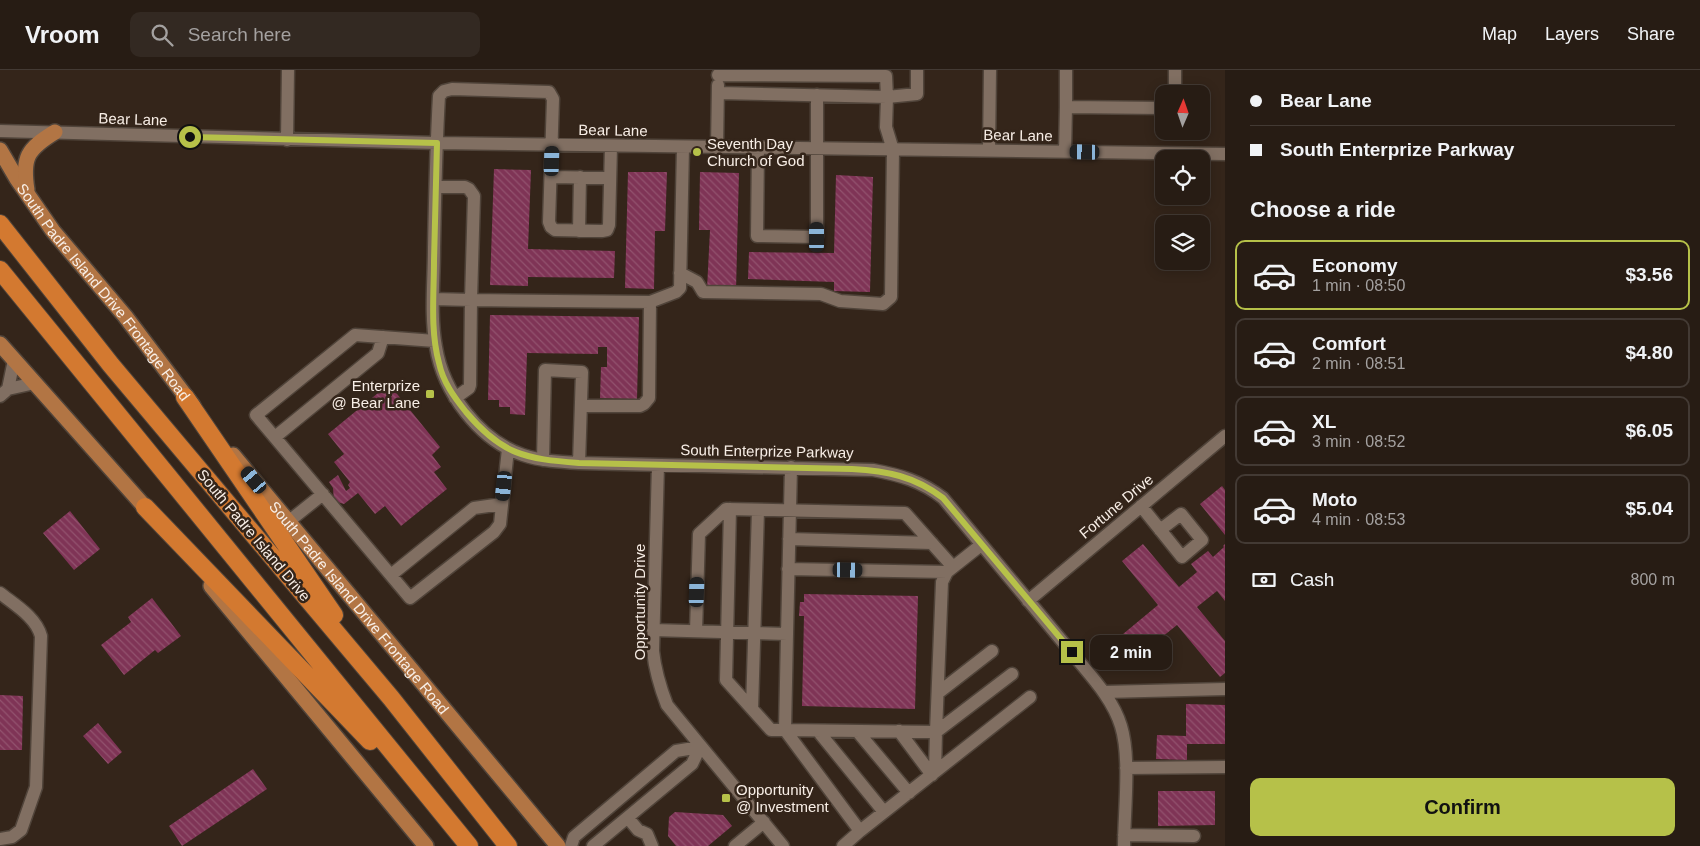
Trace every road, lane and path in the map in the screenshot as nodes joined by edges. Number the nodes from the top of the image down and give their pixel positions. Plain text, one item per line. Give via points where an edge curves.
1 (288, 70) edge
2 (917, 70) edge
3 (990, 70) edge
4 (1066, 70) edge
5 (1175, 70) edge
6 (719, 73) edge
7 (887, 73) edge
8 (1175, 85) edge
9 (718, 93) junction
10 (818, 96) junction
11 (886, 97) junction
12 (1066, 107) junction
13 (1155, 108) edge
14 (0, 130) edge
15 (55, 132) junction
16 (287, 140) junction
17 (437, 143) junction
18 (553, 145) junction
19 (611, 146) junction
20 (683, 147) junction
21 (718, 148) junction
22 (758, 148) junction
23 (818, 148) junction
24 (0, 150) edge
25 (893, 150) junction
26 (989, 151) junction
27 (1065, 152) junction
28 (1225, 154) edge
29 (0, 169) edge
30 (551, 177) junction
31 (580, 177) junction
32 (610, 178) junction
33 (17, 179) junction
34 (436, 187) junction
35 (27, 194) junction
36 (0, 224) edge
37 (579, 231) junction
38 (0, 270) edge
39 (680, 273) junction
40 (434, 299) junction
41 (471, 300) junction
42 (650, 302) junction
43 (383, 337) junction
44 (435, 341) junction
45 (0, 344) edge
46 (14, 360) junction
47 (35, 383) junction
48 (4, 393) edge
49 (185, 397) junction
50 (455, 398) junction
51 (581, 406) junction
52 (1225, 436) edge
53 (275, 437) junction
54 (508, 449) junction
55 (543, 460) junction
56 (579, 463) junction
57 (658, 465) junction
58 (791, 468) junction
59 (323, 494) junction
60 (502, 504) junction
61 (1141, 506) junction
62 (145, 507) junction
63 (730, 509) junction
64 (758, 510) junction
65 (790, 510) junction
66 (288, 522) junction
67 (1160, 530) dead end
68 (789, 539) junction
69 (932, 543) junction
70 (981, 545) junction
71 (788, 569) junction
72 (950, 570) junction
73 (391, 575) junction
74 (0, 593) edge
75 (1028, 601) junction
76 (654, 630) junction
77 (696, 631) junction
78 (727, 632) junction
79 (754, 633) junction
80 (787, 634) junction
81 (992, 651) dead end
82 (1012, 674) dead end
83 (1225, 690) edge
84 (1104, 692) junction
85 (938, 693) junction
86 (1030, 697) dead end
87 (391, 698) junction
88 (752, 709) junction
89 (785, 730) junction
90 (818, 731) junction
91 (857, 731) junction
92 (899, 731) junction
93 (936, 732) junction
94 (700, 747) junction
95 (1225, 767) edge
96 (1126, 768) junction
97 (934, 773) junction
98 (909, 793) junction
99 (884, 812) junction
100 (628, 818) junction
101 (764, 822) junction
102 (860, 831) junction
103 (1194, 836) dead end
104 (0, 839) edge
105 (464, 840) edge
106 (1124, 841) edge
107 (507, 844) edge
108 (426, 846) edge
109 (558, 846) edge
110 (570, 846) edge
111 (593, 846) edge
112 (652, 846) edge
113 (735, 846) edge
114 (783, 846) edge
115 (843, 846) edge

1 - 16 street
2 - 11 street via 917,94
3 - 26 street
4 - 12 street
5 - 8 street
6 - 7 street
6 - 9 street
7 - 11 street
9 - 10 street
9 - 21 street
10 - 11 street
10 - 23 street
11 - 25 street via 886,128
12 - 13 street
12 - 27 street
14 - 15 street, Bear Lane
15 - 16 street, Bear Lane
15 - 35 main road via 38,143 27,159 24,172
16 - 17 street, Bear Lane
17 - 18 street, Bear Lane
17 - 18 street, South Enterprize Parkway via 439,96 452,89 549,92 553,99
17 - 34 street, South Enterprize Parkway
18 - 19 street, Bear Lane
18 - 30 street
19 - 20 street, Bear Lane
19 - 32 street
20 - 21 street, Bear Lane
20 - 39 street
21 - 22 street, Bear Lane
22 - 23 street, Bear Lane
22 - 23 street via 757,236 817,237
23 - 25 street, Bear Lane
24 - 33 main road, South Padre Island Drive Frontage Road
25 - 26 street, Bear Lane
25 - 39 street via 891,297 883,304 840,301 821,294 703,292 697,282
26 - 27 street, Bear Lane
27 - 28 street, Bear Lane
29 - 33 main road
30 - 31 street
30 - 37 street via 550,227
31 - 32 street
31 - 37 street
32 - 37 street via 607,230
33 - 35 main road, South Padre Island Drive Frontage Road
34 - 40 street, South Enterprize Parkway
34 - 41 street via 465,187 474,196
35 - 49 main road, South Padre Island Drive Frontage Road via 53,232 125,316
36 - 87 highway, South Padre Island Drive via 111,365
38 - 105 highway, South Padre Island Drive
39 - 42 street via 680,288 676,292
40 - 41 street
40 - 44 street, South Enterprize Parkway
41 - 42 street
41 - 50 street via 470,385
42 - 51 street via 649,398 640,406
43 - 44 street
43 - 53 street via 378,353
43 - 53 street via 355,335 256,415
44 - 50 street, South Enterprize Parkway via 439,364
45 - 46 main road
46 - 47 main road
46 - 48 street
47 - 48 street
47 - 62 main road
49 - 66 main road, South Padre Island Drive Frontage Road
49 - 87 highway
50 - 54 street, South Enterprize Parkway via 480,428
51 - 55 street via 582,372 545,370
51 - 56 street
52 - 61 street, Fortune Drive
53 - 59 street
54 - 55 street, South Enterprize Parkway
54 - 60 street
55 - 56 street, South Enterprize Parkway
56 - 57 street, South Enterprize Parkway
57 - 58 street, South Enterprize Parkway
57 - 76 street, Opportunity Drive
58 - 65 street
58 - 70 street, South Enterprize Parkway via 874,470 912,479 943,498
59 - 66 street
59 - 73 street
60 - 73 street via 474,508
60 - 73 street via 500,524 494,532 410,598
61 - 67 street
61 - 75 street, Fortune Drive
62 - 105 highway
62 - 108 main road
63 - 64 street
63 - 77 street via 726,509 699,534
63 - 78 street
64 - 65 street
64 - 79 street
65 - 68 street
65 - 69 street via 905,513
66 - 109 main road, South Padre Island Drive Frontage Road
68 - 69 street
68 - 71 street
69 - 72 street
70 - 72 street
70 - 75 street, South Enterprize Parkway
71 - 72 street
71 - 80 street
72 - 85 street via 942,582
74 - 104 street via 31,618 41,636 36,787 21,830 12,837
75 - 84 street, South Enterprize Parkway
76 - 77 street
76 - 94 street, Opportunity Drive via 655,667 667,705
77 - 78 street
78 - 79 street
78 - 88 street via 726,680
79 - 80 street
79 - 88 street
80 - 89 street
81 - 85 street
82 - 93 street
83 - 84 street
84 - 96 street, South Enterprize Parkway via 1121,727
85 - 93 street
86 - 97 street
87 - 107 highway, South Padre Island Drive
88 - 89 street via 771,730
89 - 90 street
89 - 102 street
90 - 91 street
90 - 99 street
91 - 92 street
91 - 98 street
92 - 93 street
92 - 97 street
93 - 97 street
94 - 100 street via 692,764
94 - 101 street, Opportunity Drive
94 - 110 street via 676,751 574,837
95 - 96 street
96 - 106 street, South Enterprize Parkway
97 - 98 street
98 - 99 street
99 - 102 street
100 - 111 street
100 - 112 street via 638,830 647,834
101 - 113 street
101 - 114 street, Opportunity Drive
102 - 115 street
103 - 106 street

